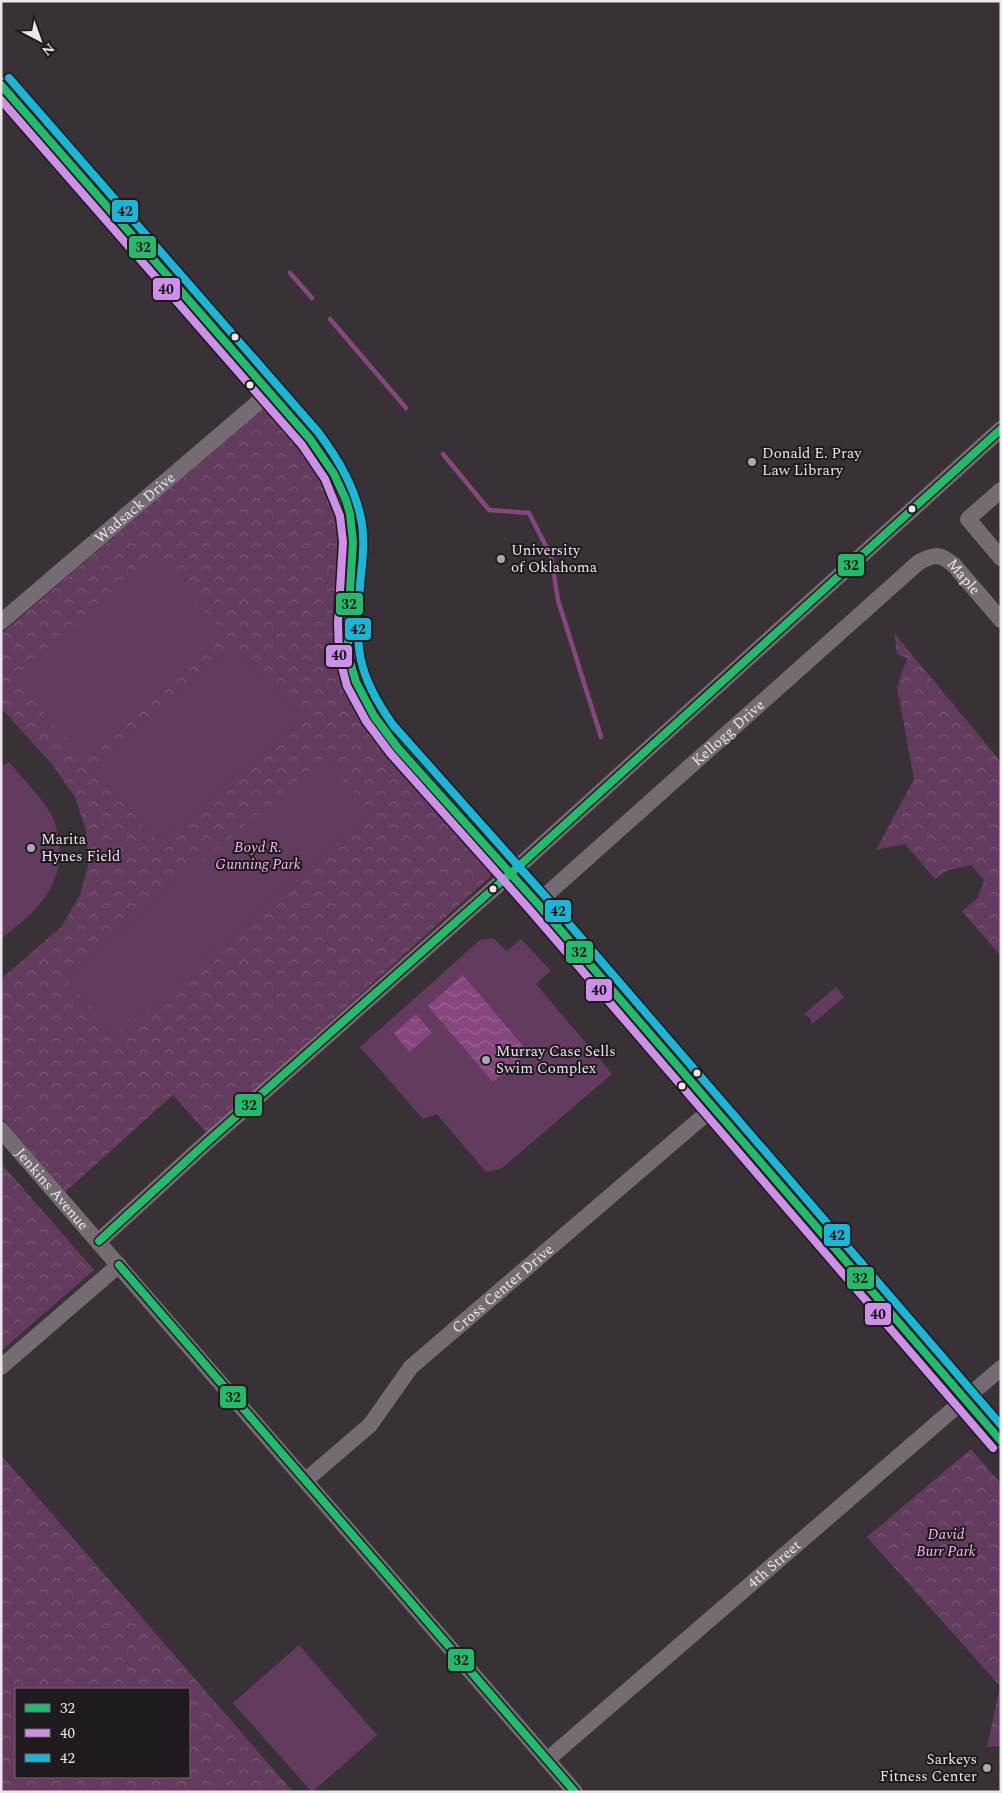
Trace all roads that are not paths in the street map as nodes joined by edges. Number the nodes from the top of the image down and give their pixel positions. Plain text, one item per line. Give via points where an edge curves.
1 (1, 85) edge
2 (270, 393) junction
3 (1001, 429) edge
4 (1001, 490) edge
5 (1001, 558) edge
6 (919, 562) joint
7 (1001, 620) edge
8 (1, 622) edge
9 (510, 874) junction
10 (537, 903) junction
11 (713, 1108) junction
12 (1, 1130) edge
13 (98, 1241) junction
14 (119, 1265) junction
15 (1, 1367) edge
16 (1001, 1368) edge
17 (964, 1399) junction
18 (1001, 1441) edge
19 (306, 1480) junction
20 (547, 1760) junction
21 (575, 1792) edge

1 - 2 street
2 - 8 street, Wadsack Drive
2 - 9 street via 331,467 347,505 353,541 348,651 367,706 397,746
3 - 9 street
4 - 5 street via 968,519
6 - 7 street, Maple via 939,555 946,558
6 - 10 street, Kellogg Drive
9 - 10 street
9 - 13 street
10 - 11 street
11 - 17 street
11 - 19 street, Cross Center Drive via 411,1366 370,1426
12 - 13 street, Jenkins Avenue
13 - 14 street, Jenkins Avenue
14 - 15 street
14 - 19 street, Jenkins Avenue
16 - 17 street, 4th Street
17 - 18 street
17 - 20 street, 4th Street
19 - 20 street, Jenkins Avenue
20 - 21 street, Jenkins Avenue

